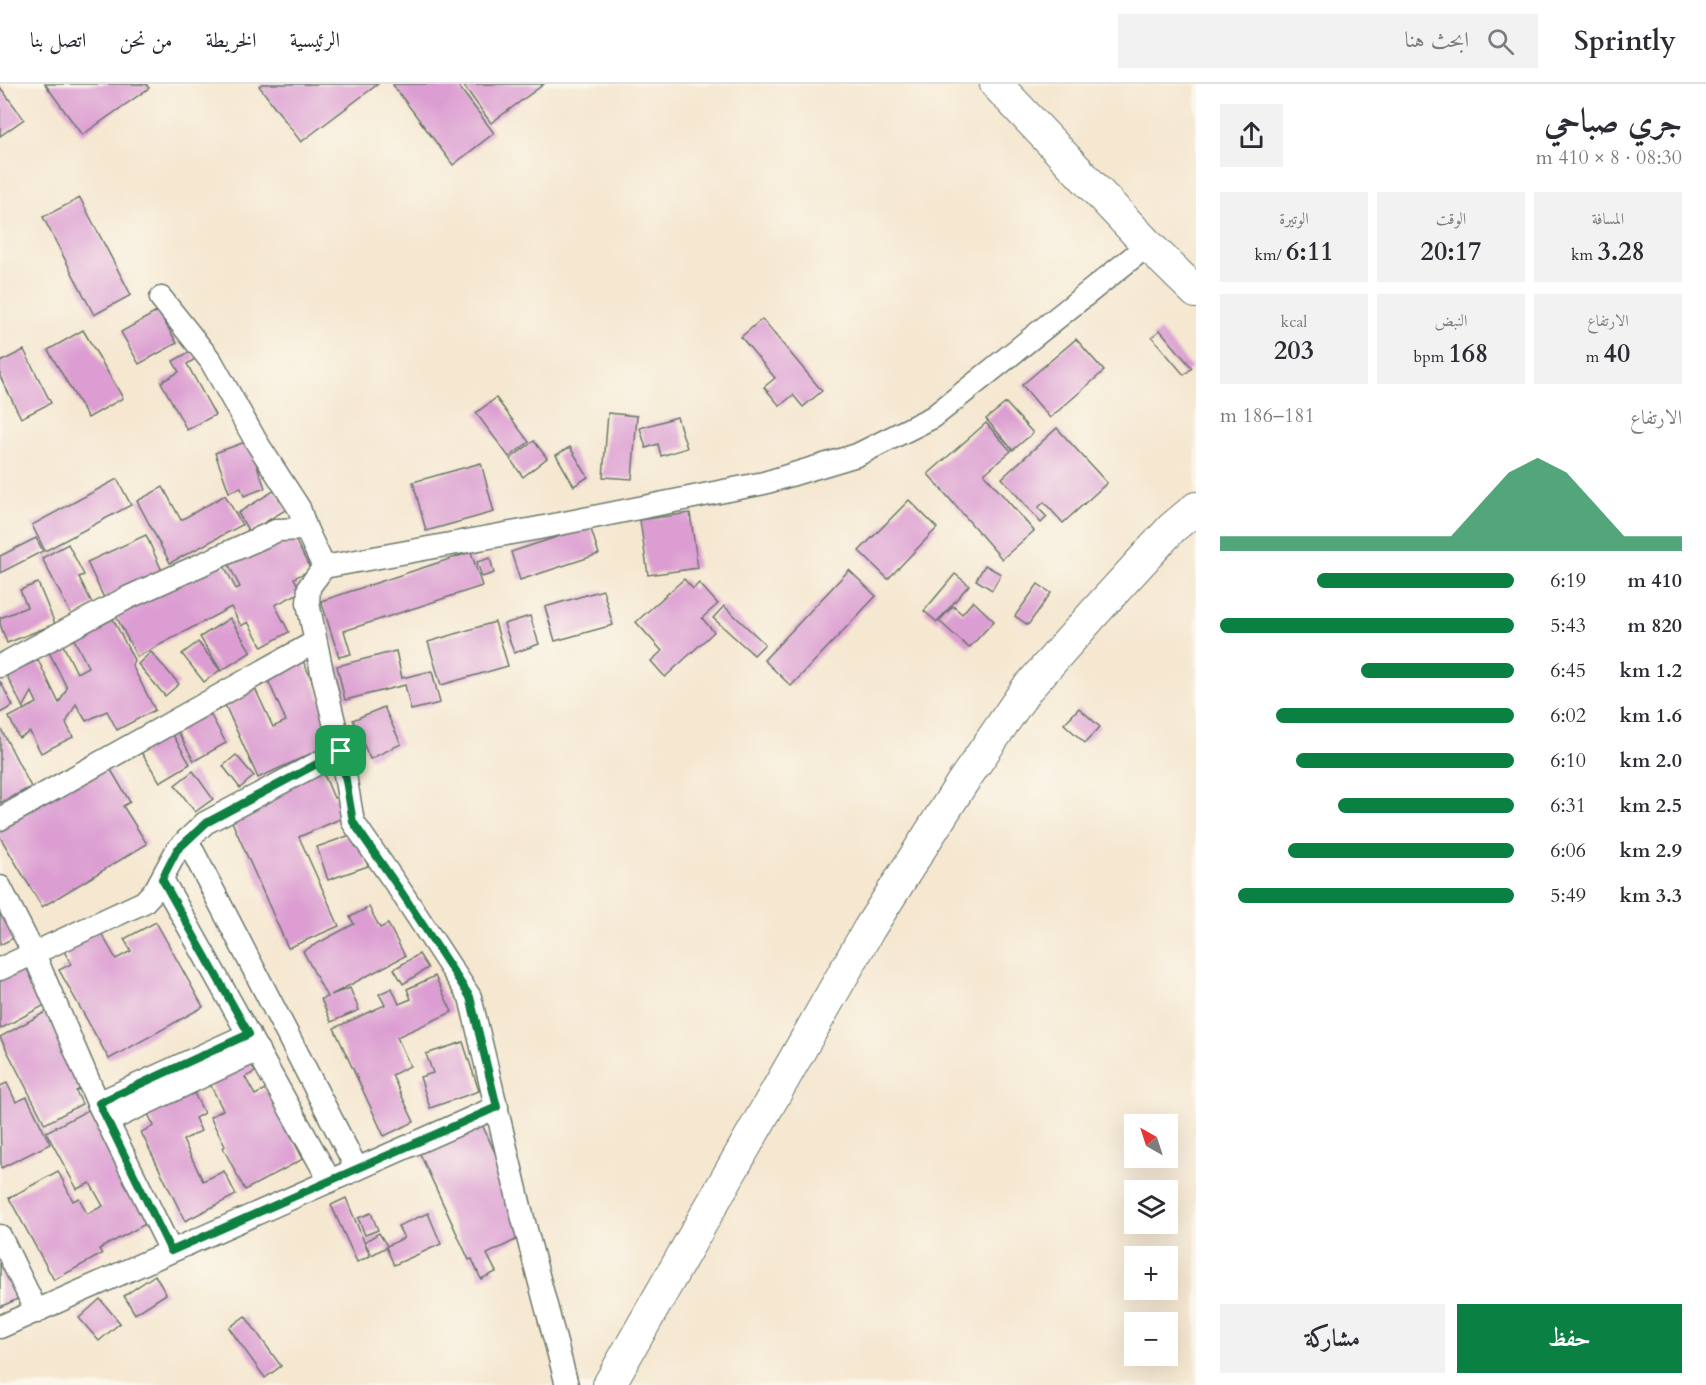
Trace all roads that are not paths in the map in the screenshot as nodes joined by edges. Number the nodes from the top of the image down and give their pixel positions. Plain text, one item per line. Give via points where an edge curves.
1 (996, 84) edge
2 (1148, 245) junction
3 (1196, 292) edge
4 (161, 298) dead end
5 (1196, 508) edge
6 (306, 529) junction
7 (324, 567) junction
8 (315, 642) junction
9 (0, 666) edge
10 (341, 751) junction
11 (0, 819) edge
12 (187, 840) junction
13 (162, 879) junction
14 (0, 887) edge
15 (34, 954) junction
16 (0, 969) edge
17 (253, 1042) junction
18 (497, 1107) junction
19 (103, 1112) junction
20 (357, 1169) junction
21 (330, 1181) junction
22 (0, 1236) edge
23 (171, 1251) junction
24 (37, 1312) junction
25 (0, 1327) edge
26 (567, 1385) edge
27 (609, 1385) edge

1 - 2 main road
2 - 3 main road
2 - 7 street via 933,417 857,455 764,483
4 - 6 street via 211,361 299,508
5 - 27 main road via 1172,528 1026,690 962,783 869,929
6 - 7 street
6 - 9 street via 267,534 127,598
7 - 8 street via 309,587
8 - 10 street
8 - 11 street
10 - 12 street via 206,823
10 - 18 street via 353,822 470,997
12 - 13 street via 177,850
12 - 20 street
13 - 15 street via 144,902
13 - 17 street
14 - 15 street
15 - 16 street
15 - 19 street
17 - 19 street
17 - 21 street
18 - 20 street
18 - 26 street
19 - 23 street
20 - 21 street
21 - 23 street
22 - 24 street
23 - 24 street
24 - 25 street

